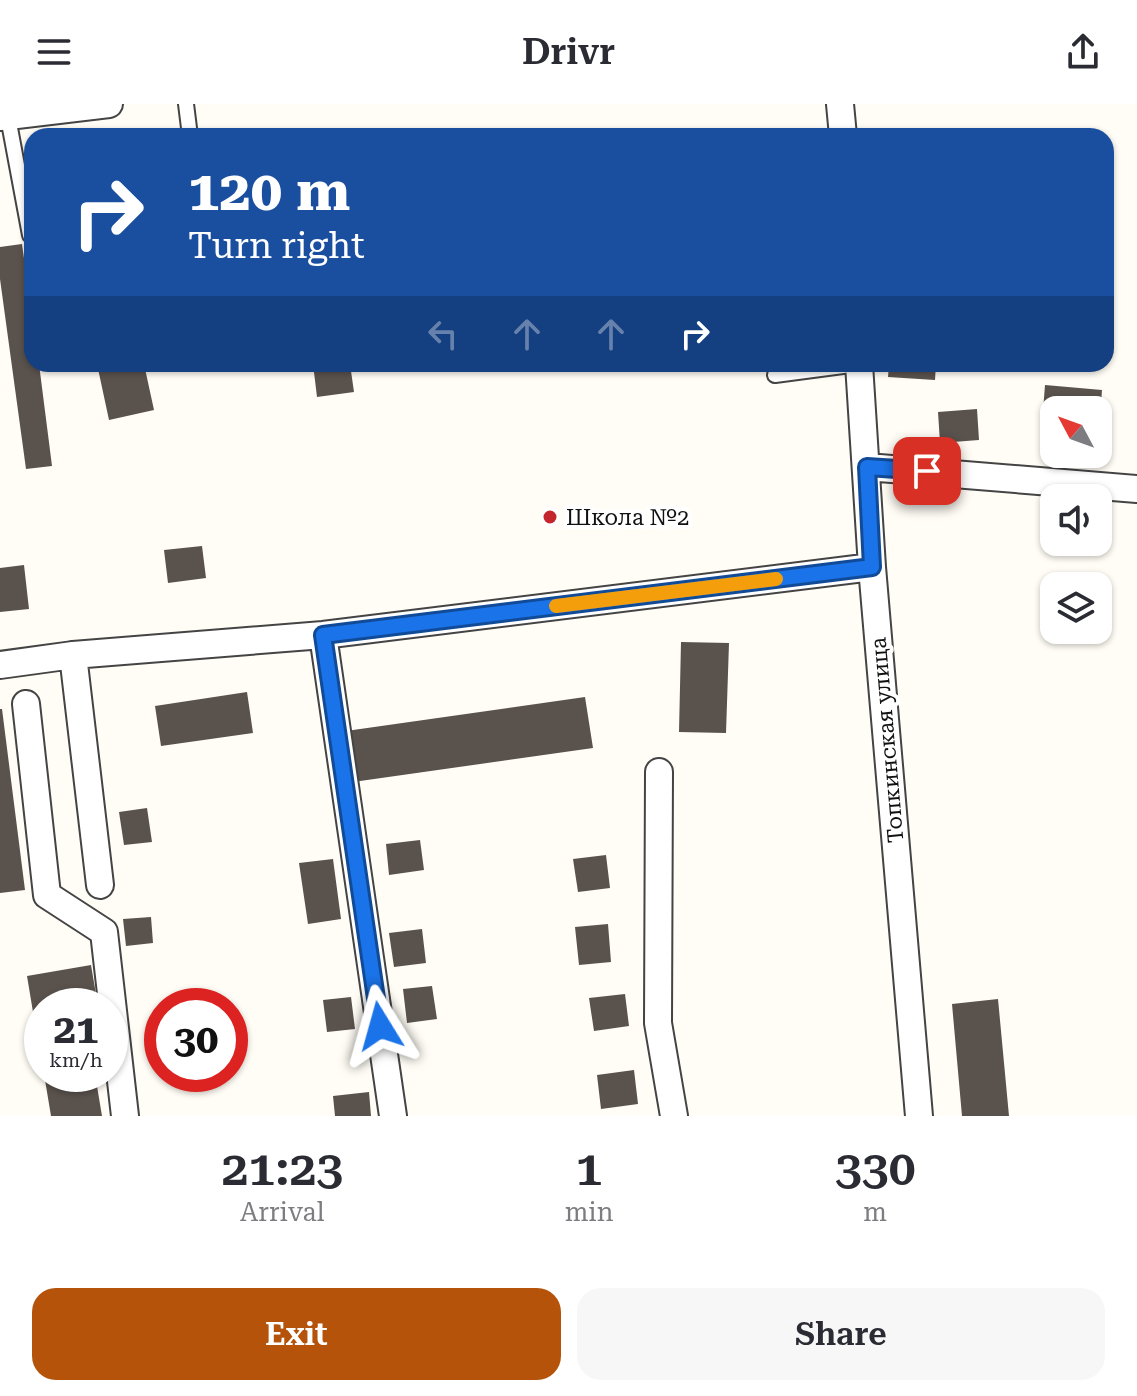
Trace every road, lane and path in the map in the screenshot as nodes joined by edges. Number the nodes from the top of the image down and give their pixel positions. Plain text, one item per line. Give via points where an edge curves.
1 (109, 104) edge
2 (186, 104) edge
3 (840, 104) edge
4 (5, 112) edge
5 (189, 128) edge
6 (842, 128) edge
7 (24, 205) edge
8 (798, 372) edge
9 (860, 372) edge
10 (775, 375) dead end
11 (867, 467) junction
12 (1137, 489) edge
13 (872, 567) junction
14 (323, 635) junction
15 (73, 655) junction
16 (0, 665) edge
17 (26, 704) dead end
18 (659, 772) dead end
19 (100, 885) dead end
20 (125, 1116) edge
21 (393, 1116) edge
22 (674, 1116) edge
23 (919, 1116) edge

1 - 4 street
2 - 5 lane
3 - 6 street
4 - 7 lane
8 - 10 lane
9 - 11 street, Топкинская улица
11 - 12 street
11 - 13 street, Топкинская улица
13 - 14 street
13 - 23 street, Топкинская улица
14 - 15 street
14 - 21 street
15 - 16 street
15 - 19 street
17 - 20 street via 47,895 104,932
18 - 22 street via 658,1023

